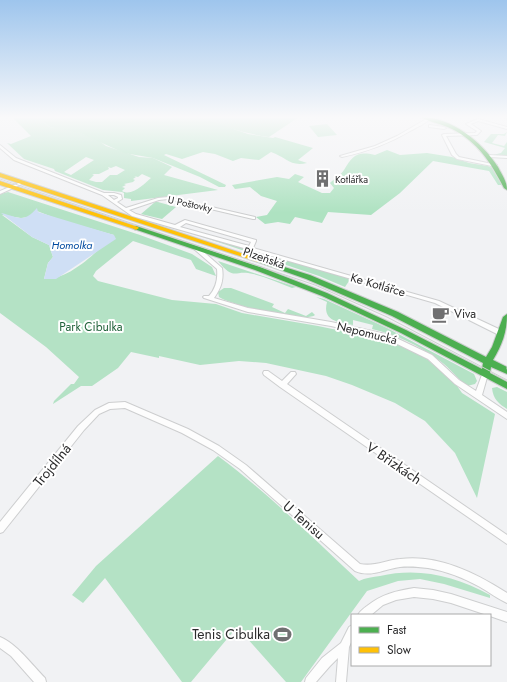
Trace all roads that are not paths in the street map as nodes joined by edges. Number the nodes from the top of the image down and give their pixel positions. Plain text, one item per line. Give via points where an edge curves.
1 (3, 149) edge
2 (372, 149) edge
3 (451, 149) edge
4 (484, 149) edge
5 (342, 156) dead end
6 (490, 156) junction
7 (507, 157) edge
8 (496, 166) junction
9 (0, 175) edge
10 (0, 183) edge
11 (22, 183) junction
12 (13, 188) junction
13 (507, 188) edge
14 (0, 193) edge
15 (103, 194) junction
16 (115, 201) junction
17 (127, 209) junction
18 (133, 217) junction
19 (253, 218) dead end
20 (176, 227) junction
21 (196, 248) junction
22 (250, 248) junction
23 (507, 317) edge
24 (501, 333) junction
25 (488, 361) junction
26 (507, 371) edge
27 (266, 373) dead end
28 (293, 374) dead end
29 (485, 374) junction
30 (282, 385) junction
31 (507, 386) edge
32 (478, 396) junction
33 (109, 406) joint
34 (507, 416) edge
35 (0, 529) edge
36 (507, 540) edge
37 (507, 598) edge
38 (364, 614) edge
39 (507, 617) edge
40 (351, 632) edge
41 (0, 642) edge
42 (344, 646) junction
43 (41, 682) edge
44 (310, 682) edge
45 (341, 682) edge

1 - 15 street via 21,162
2 - 5 street
3 - 8 street via 458,158
4 - 6 main road
6 - 7 street
6 - 8 main road
8 - 13 main road
9 - 11 main road, Plzeňská
10 - 12 main road, Plzeňská
11 - 12 street
11 - 18 main road, Plzeňská
12 - 14 street
12 - 21 main road, Plzeňská
15 - 16 street
15 - 16 street via 120,196 120,199
16 - 17 street
17 - 18 street
17 - 19 street, U Poštovky via 159,198 168,198
18 - 20 street, Ke Kotlářce
18 - 25 main road, Plzeňská via 329,285 395,314
20 - 22 street, Ke Kotlářce
20 - 22 street, Ke Kotlářce via 185,221 254,241
21 - 29 main road, Plzeňská via 278,275 346,302
21 - 32 street, Nepomucká via 219,268 218,289 208,298 248,310 388,337 430,357 457,382
22 - 24 street, Ke Kotlářce via 437,302
23 - 24 main road
24 - 25 main road
25 - 26 main road, Plzeňská
25 - 29 main road
27 - 30 street, V Břízkách
28 - 30 street
29 - 31 main road, Plzeňská
29 - 32 street
30 - 36 street, V Břízkách
32 - 34 street, Nepomucká
33 - 35 street, Trojdílná via 98,412 81,428
33 - 37 street, U Tenisu via 125,406 185,431 216,448 243,467 358,568 367,571 400,563 426,563 456,571
38 - 39 street via 379,601 402,593 426,592
40 - 42 street
41 - 43 street
42 - 44 street via 326,662
42 - 45 street

